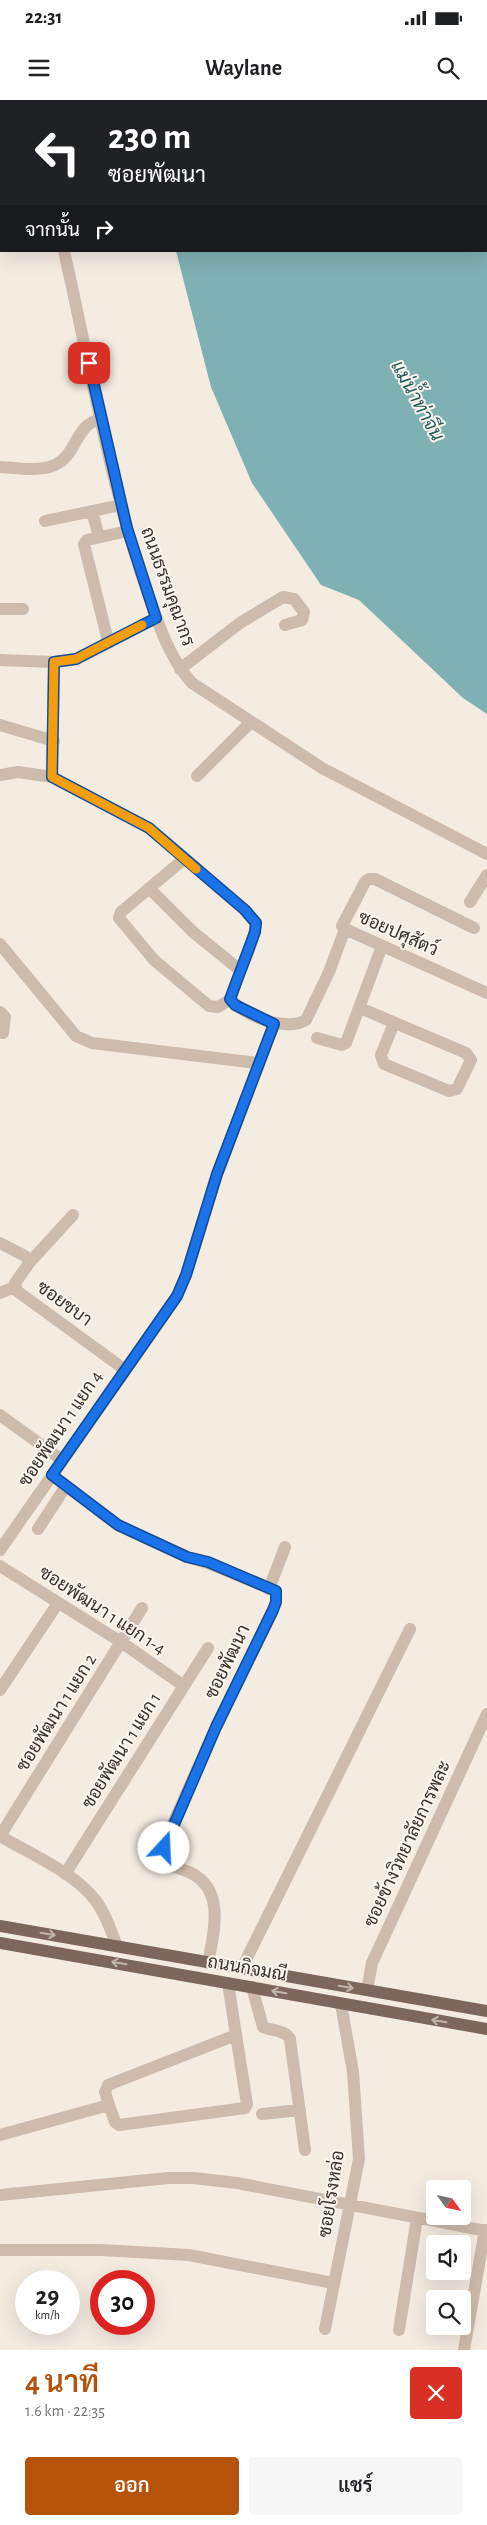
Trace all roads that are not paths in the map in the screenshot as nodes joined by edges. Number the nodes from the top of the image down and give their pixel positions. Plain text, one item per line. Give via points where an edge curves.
1 (64, 252) edge
2 (100, 418) junction
3 (0, 467) edge
4 (121, 505) junction
5 (92, 511) junction
6 (44, 521) dead end
7 (128, 531) junction
8 (99, 537) junction
9 (0, 609) edge
10 (23, 609) dead end
11 (156, 618) junction
12 (285, 625) dead end
13 (108, 641) junction
14 (0, 660) edge
15 (54, 662) junction
16 (180, 669) junction
17 (251, 722) junction
18 (0, 725) edge
19 (54, 741) junction
20 (0, 775) edge
21 (197, 776) dead end
22 (52, 777) junction
23 (487, 854) edge
24 (184, 859) junction
25 (487, 875) edge
26 (149, 888) junction
27 (470, 902) dead end
28 (474, 928) dead end
29 (345, 929) junction
30 (0, 944) edge
31 (382, 946) junction
32 (240, 970) junction
33 (487, 993) edge
34 (230, 999) junction
35 (360, 1008) junction
36 (0, 1012) edge
37 (394, 1023) junction
38 (274, 1024) junction
39 (3, 1033) dead end
40 (317, 1038) dead end
41 (257, 1063) junction
42 (73, 1215) dead end
43 (0, 1243) edge
44 (30, 1262) junction
45 (14, 1287) junction
46 (0, 1293) edge
47 (124, 1369) junction
48 (0, 1415) edge
49 (62, 1460) junction
50 (52, 1475) junction
51 (66, 1486) junction
52 (38, 1530) dead end
53 (5, 1533) edge
54 (285, 1547) dead end
55 (0, 1550) edge
56 (0, 1566) edge
57 (269, 1589) junction
58 (58, 1603) junction
59 (142, 1608) dead end
60 (410, 1630) dead end
61 (122, 1642) junction
62 (208, 1648) dead end
63 (184, 1686) junction
64 (0, 1690) edge
65 (487, 1714) edge
66 (0, 1836) edge
67 (65, 1874) junction
68 (0, 1926) edge
69 (0, 1943) edge
70 (117, 1946) junction
71 (208, 1963) junction
72 (242, 1968) junction
73 (228, 1983) junction
74 (368, 1984) junction
75 (252, 1987) junction
76 (341, 2004) junction
77 (487, 2010) edge
78 (487, 2029) edge
79 (236, 2035) junction
80 (109, 2105) junction
81 (300, 2110) junction
82 (262, 2114) dead end
83 (0, 2135) edge
84 (305, 2150) dead end
85 (0, 2195) edge
86 (350, 2206) junction
87 (417, 2218) junction
88 (486, 2231) edge
89 (0, 2250) edge
90 (333, 2283) junction
91 (326, 2329) dead end
92 (398, 2330) dead end
93 (464, 2350) edge

1 - 2 street, ถนนธรรมคุณากร
2 - 3 street via 87,424 64,459 54,466 42,469
2 - 4 street, ถนนธรรมคุณากร
4 - 5 street
4 - 7 street, ถนนธรรมคุณากร
5 - 6 street
5 - 8 street
7 - 8 street
7 - 11 street, ถนนธรรมคุณากร
8 - 13 street via 84,544
9 - 10 street
11 - 13 street
11 - 16 street, ถนนธรรมคุณากร via 169,652
12 - 16 street via 302,620 304,612 294,599 283,597 240,623
13 - 15 street via 76,659
14 - 15 street
15 - 19 street
16 - 17 street, ถนนธรรมคุณากร via 192,682
17 - 21 street
17 - 23 street, ถนนธรรมคุณากร via 322,768
18 - 19 street
19 - 22 street
20 - 22 street via 18,772
22 - 24 street via 149,828
24 - 26 street
24 - 32 street via 256,923
25 - 27 street
26 - 32 street via 193,932
26 - 34 street via 121,912 121,923 154,960 209,1006 218,1007
28 - 29 street, ซอยปศุสัตว์ via 375,879 369,879 343,922
29 - 31 street, ซอยปศุสัตว์
29 - 38 street via 306,1020 291,1026
30 - 41 street via 76,1036 92,1043
31 - 33 street, ซอยปศุสัตว์
31 - 35 street
32 - 34 street
34 - 38 street via 235,1005
35 - 37 street
35 - 40 street via 346,1043 342,1045
36 - 39 street via 5,1017
37 - 37 street via 381,1055 384,1064 449,1091 458,1089 470,1056
38 - 41 street, ซอยพัฒนา 1 แยก 4
41 - 47 street, ซอยพัฒนา 1 แยก 4 via 182,1285
42 - 44 street
43 - 44 street, ซอยชบา
44 - 45 street, ซอยชบา
45 - 46 street
45 - 47 street, ซอยชบา
47 - 49 street, ซอยพัฒนา 1 แยก 4
48 - 49 street
49 - 50 street, ซอยพัฒนา 1 แยก 4
50 - 51 street
50 - 53 street, ซอยพัฒนา 1 แยก 4
51 - 52 street
51 - 57 street via 118,1525 187,1557 208,1562
53 - 55 street, ซอยพัฒนา 1 แยก 4
54 - 57 street
56 - 58 street, ซอยพัฒนา 1 แยก 1-4
57 - 71 street, ซอยพัฒนา via 276,1591 273,1610 212,1736 168,1835 162,1858 170,1867 190,1872 205,1885 215,1903 215,1927
58 - 61 street, ซอยพัฒนา 1 แยก 1-4
58 - 64 street
59 - 61 street, ซอยพัฒนา 1 แยก 2
60 - 72 street
61 - 63 street, ซอยพัฒนา 1 แยก 1-4
61 - 66 street, ซอยพัฒนา 1 แยก 2
62 - 63 street, ซอยพัฒนา 1 แยก 1
63 - 67 street, ซอยพัฒนา 1 แยก 1
65 - 74 street, ซอยข้างวิทยาลัยการพละ via 372,1963
66 - 67 street
67 - 70 street via 96,1901
68 -> 70 main road, ถนนกิจมณี
73 -> 69 main road, ถนนกิจมณี
70 - 71 main road, ถนนกิจมณี
71 - 72 main road, ถนนกิจมณี
72 -> 74 main road, ถนนกิจมณี
73 - 75 main road, ถนนกิจมณี
73 - 79 street
74 - 77 main road, ถนนกิจมณี
76 -> 75 main road, ถนนกิจมณี
75 - 81 street via 263,2027 284,2033 290,2039
78 -> 76 main road, ถนนกิจมณี
76 - 86 street, ซอยโรงหล่อ via 353,2072 359,2159
79 - 80 street via 108,2085 105,2092
79 - 80 street via 245,2108 118,2125
80 - 83 street
81 - 82 street
81 - 84 street
85 - 86 street via 194,2178
86 - 87 street
86 - 90 street, ซอยโรงหล่อ
87 - 88 street
87 - 92 street
88 - 93 street
89 - 90 street via 101,2250 189,2255
90 - 91 street, ซอยโรงหล่อ

